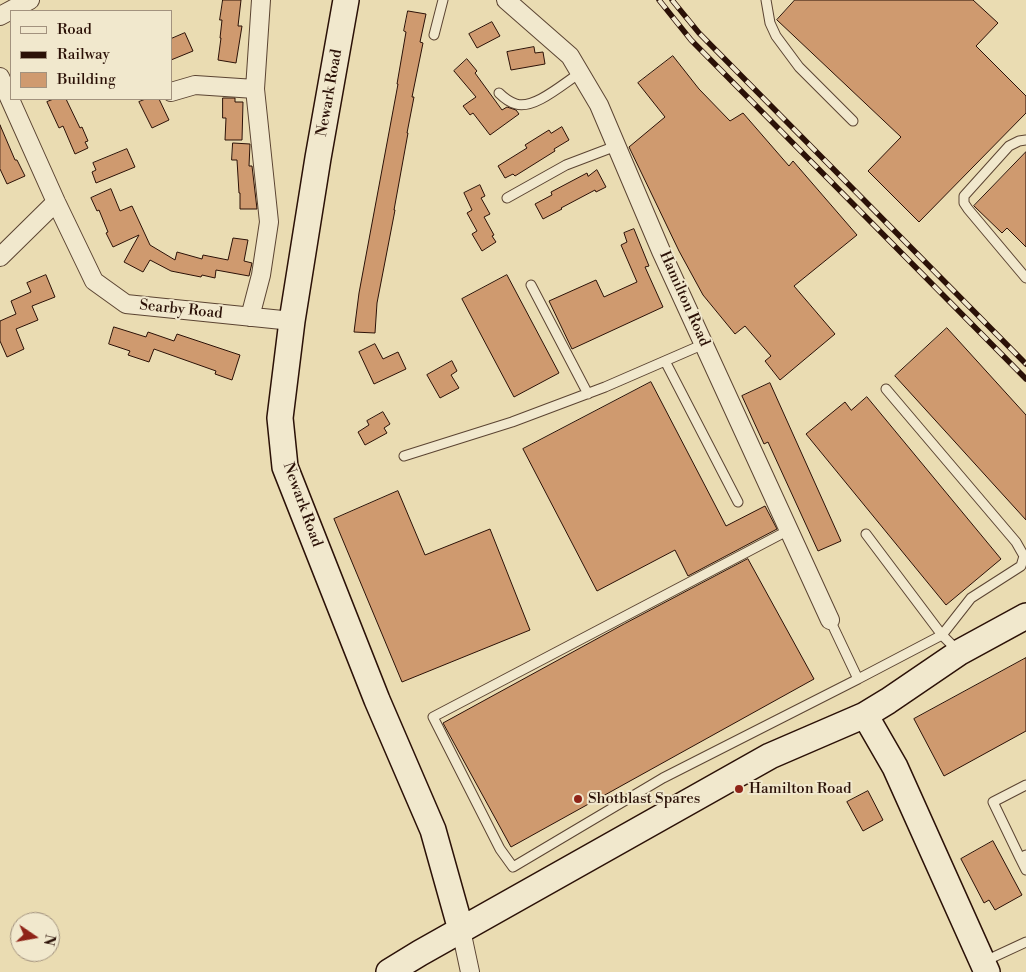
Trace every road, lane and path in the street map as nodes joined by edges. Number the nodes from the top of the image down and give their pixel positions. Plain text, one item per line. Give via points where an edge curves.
1 (30, 0) edge
2 (261, 0) edge
3 (346, 0) edge
4 (443, 0) edge
5 (506, 0) edge
6 (766, 0) edge
7 (11, 10) edge
8 (434, 35) dead end
9 (580, 73) junction
10 (0, 77) edge
11 (255, 89) junction
12 (172, 92) edge
13 (499, 93) dead end
14 (10, 99) edge
15 (10, 100) edge
16 (853, 121) dead end
17 (1026, 140) edge
18 (616, 146) junction
19 (507, 198) dead end
20 (56, 202) junction
21 (0, 257) edge
22 (1026, 278) edge
23 (531, 285) dead end
24 (250, 317) junction
25 (292, 321) junction
26 (704, 344) junction
27 (665, 361) junction
28 (886, 389) dead end
29 (588, 394) junction
30 (404, 456) dead end
31 (738, 502) dead end
32 (790, 530) junction
33 (866, 534) dead end
34 (1024, 564) edge
35 (1026, 616) edge
36 (830, 620) joint
37 (942, 635) junction
38 (960, 652) junction
39 (858, 679) junction
40 (865, 715) junction
41 (1026, 785) edge
42 (1023, 856) edge
43 (1026, 870) edge
44 (461, 930) junction
45 (1026, 942) edge
46 (984, 967) edge
47 (389, 972) edge
48 (470, 972) edge

1 - 7 street
2 - 11 street
3 - 25 main road, Newark Road
4 - 8 lane
5 - 9 street, Hamilton Road via 570,56
6 - 16 lane via 776,36 799,67
9 - 13 lane via 528,105 517,105
9 - 18 street, Hamilton Road via 599,105
10 - 14 street, Searby Road
11 - 12 street via 195,85
11 - 24 street via 269,222 261,275
15 - 20 street, Searby Road
17 - 22 lane via 1009,146 964,196 964,203
18 - 19 lane via 566,165
18 - 26 street, Hamilton Road
20 - 21 street
20 - 24 street, Searby Road via 94,281 126,304
23 - 29 lane
24 - 25 street, Searby Road
25 - 44 main road, Newark Road via 280,418 285,467 377,700 433,830
26 - 27 lane
26 - 32 street, Hamilton Road
27 - 29 lane
27 - 31 lane
28 - 34 lane via 1016,542 1024,556
29 - 30 lane
32 - 36 street, Hamilton Road
32 - 39 lane via 433,717 500,848 513,867 663,778
33 - 37 lane
34 - 37 lane via 971,598
35 - 38 main road
36 - 39 lane
37 - 38 lane
37 - 39 lane
38 - 40 main road
40 - 44 main road via 770,756
40 - 46 main road via 895,767
41 - 42 lane via 993,802
42 - 43 lane
44 - 47 main road
44 - 48 street
45 - 46 lane

